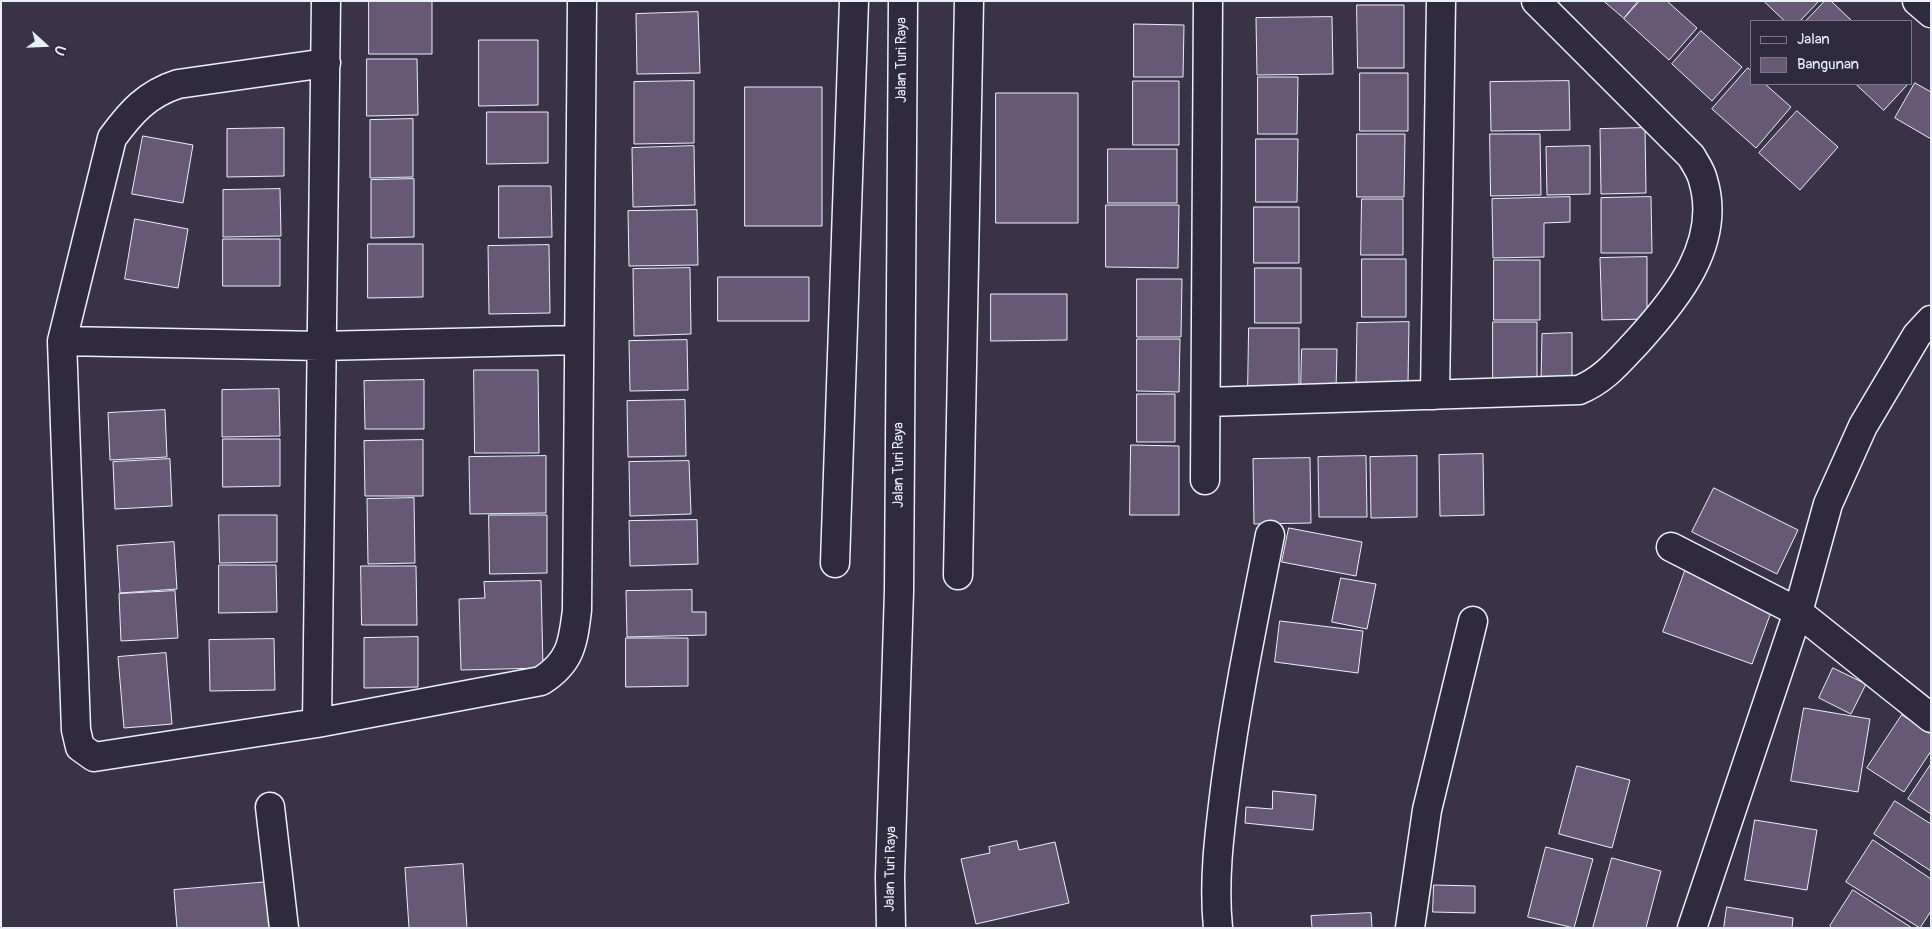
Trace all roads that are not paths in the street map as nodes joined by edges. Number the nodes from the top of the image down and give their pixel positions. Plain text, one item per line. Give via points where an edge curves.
1 (326, 1) edge
2 (582, 1) edge
3 (854, 1) edge
4 (903, 1) edge
5 (969, 1) edge
6 (1208, 1) edge
7 (1441, 1) edge
8 (1536, 1) edge
9 (1917, 1) edge
10 (1931, 12) edge
11 (326, 63) junction
12 (1931, 320) edge
13 (578, 340) junction
14 (62, 341) junction
15 (320, 346) junction
16 (1435, 395) junction
17 (1207, 402) junction
18 (1205, 480) dead end
19 (1270, 535) dead end
20 (1671, 547) dead end
21 (835, 563) dead end
22 (958, 574) dead end
23 (1798, 612) junction
24 (1473, 620) dead end
25 (1931, 718) edge
26 (317, 723) junction
27 (270, 807) dead end
28 (284, 928) edge
29 (890, 928) edge
30 (1218, 928) edge
31 (1410, 928) edge
32 (1692, 928) edge

1 - 11 street
2 - 13 street
3 - 21 street
4 - 29 street, Jalan Turi Raya via 898,591
5 - 22 street
6 - 17 street
7 - 16 street
8 - 16 street via 1691,156 1706,193 1707,226 1698,258 1677,293 1654,323 1593,385 1558,392
9 - 10 street
11 - 14 street via 178,84 162,89 130,112 112,138
11 - 15 street
12 - 23 street via 1917,335 1863,426 1828,504
13 - 15 street
13 - 26 street via 577,610 573,641 565,661 542,681
14 - 15 street
14 - 26 street via 76,730 80,747 89,756 103,758
15 - 26 street
16 - 17 street
17 - 18 street
19 - 30 street via 1232,733 1220,828
20 - 23 street
23 - 25 street
23 - 32 street
24 - 31 street via 1427,810
27 - 28 street

